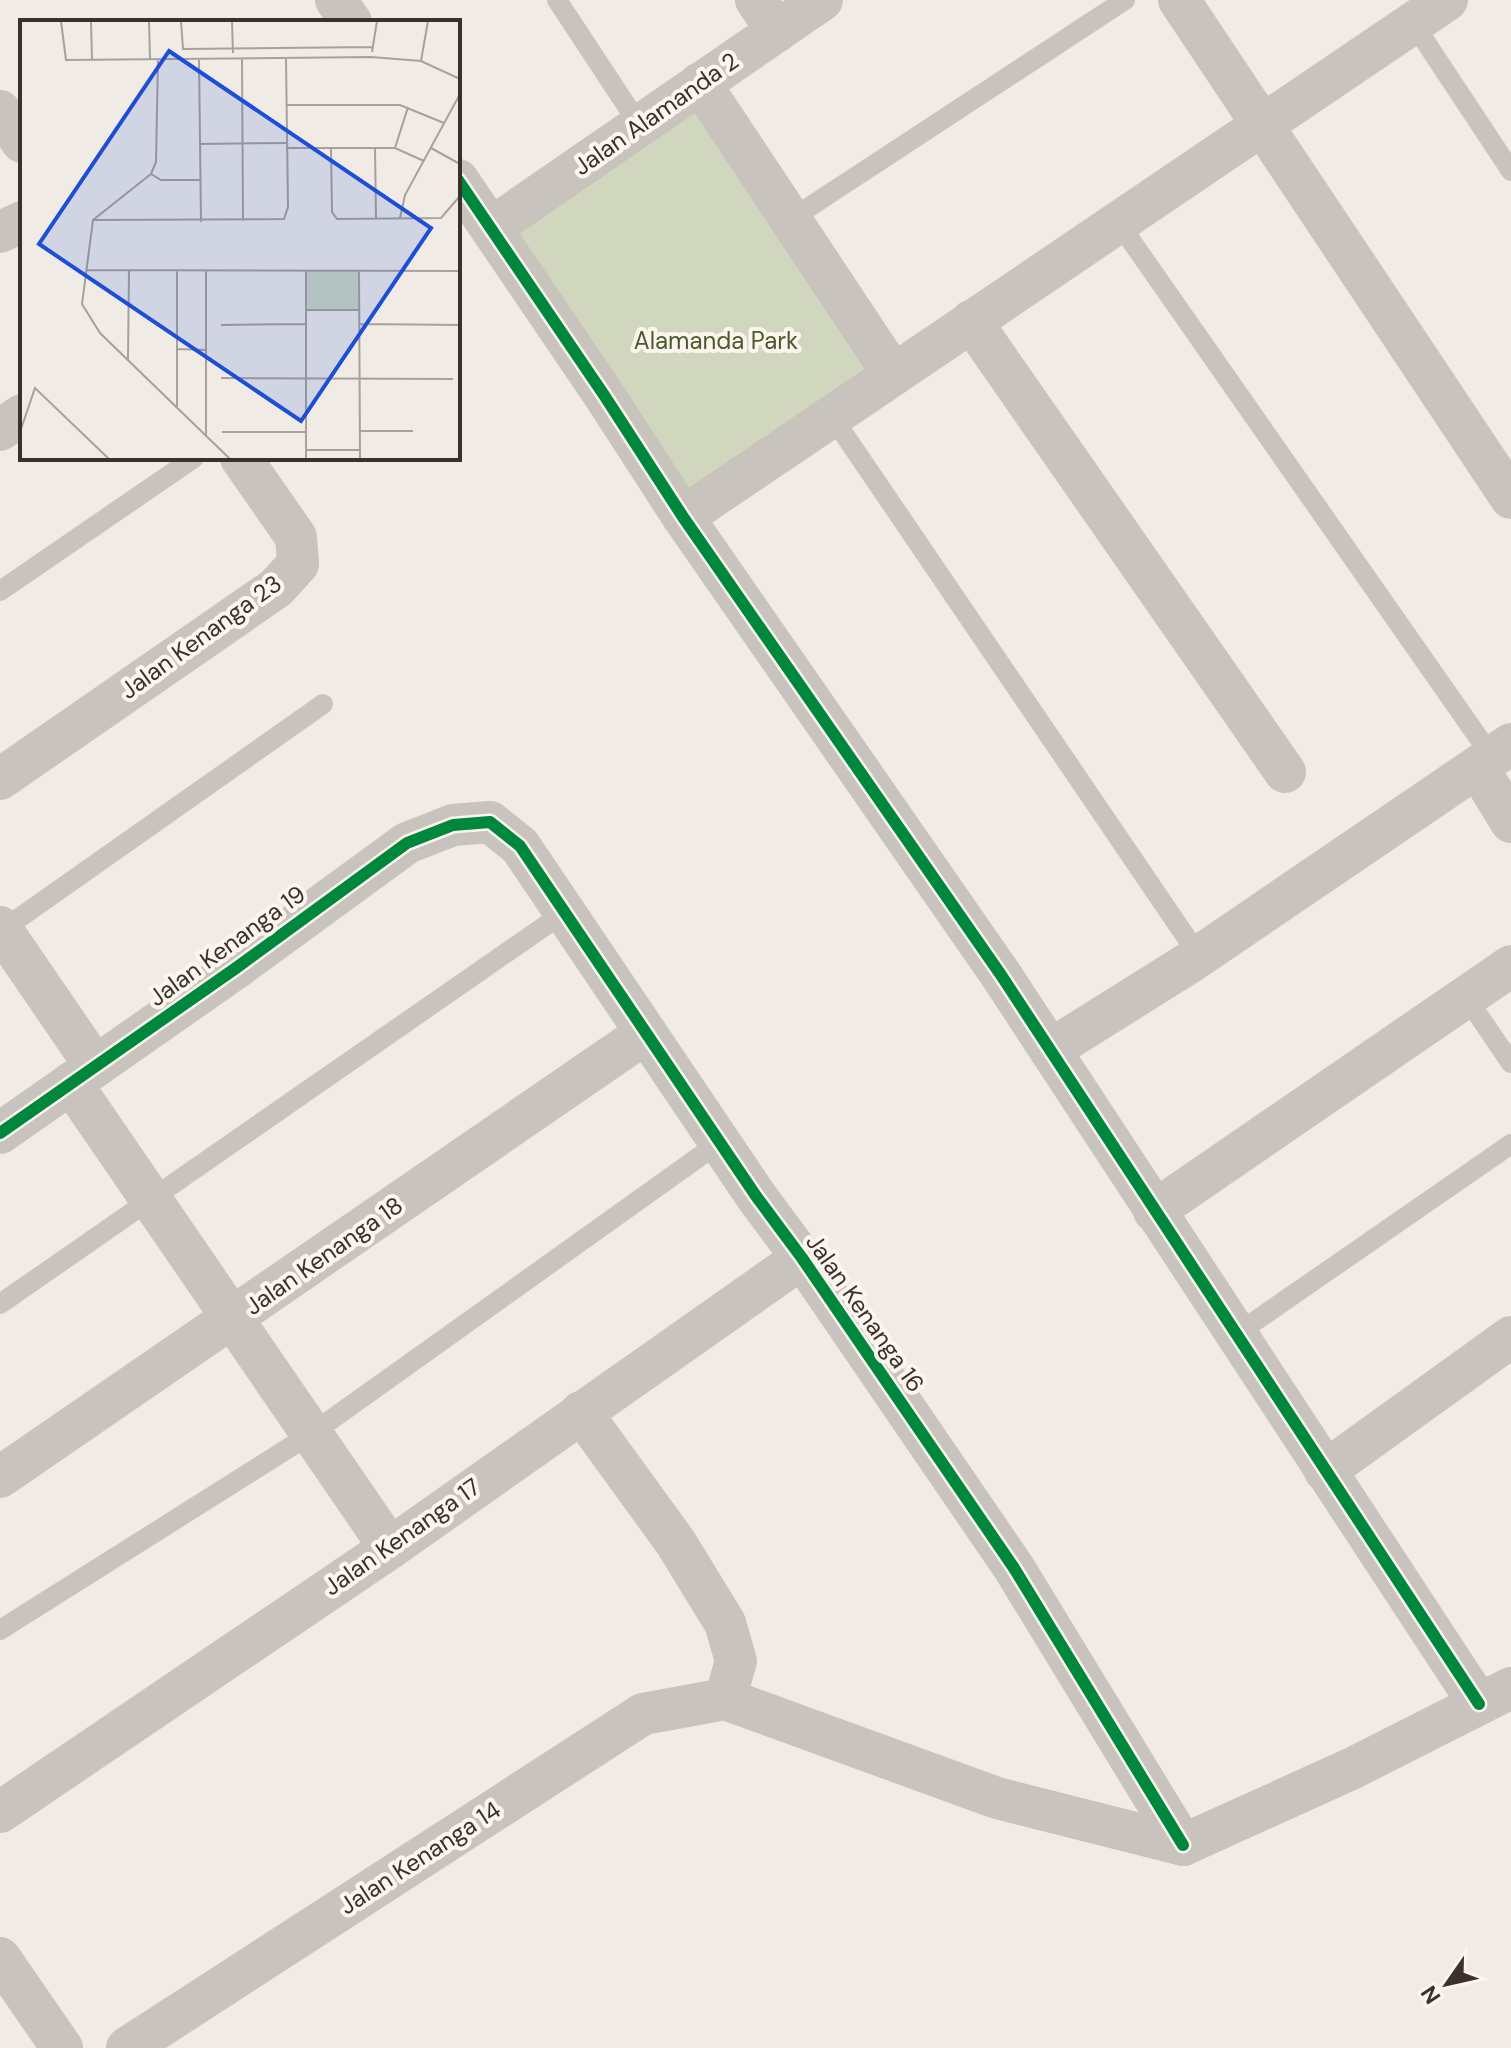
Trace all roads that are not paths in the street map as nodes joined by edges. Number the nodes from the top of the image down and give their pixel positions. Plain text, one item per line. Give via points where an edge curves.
1 (336, 0) edge
2 (557, 0) edge
3 (822, 0) edge
4 (1125, 0) edge
5 (1179, 0) edge
6 (1447, 0) edge
7 (767, 16) edge
8 (350, 20) edge
9 (1413, 23) junction
10 (700, 83) junction
11 (0, 111) edge
12 (1261, 125) junction
13 (640, 126) junction
14 (20, 139) edge
15 (1511, 171) edge
16 (460, 183) edge
17 (791, 219) junction
18 (1118, 222) junction
19 (20, 223) edge
20 (491, 228) junction
21 (0, 232) edge
22 (971, 321) junction
23 (893, 374) junction
24 (831, 415) junction
25 (20, 416) edge
26 (0, 430) edge
27 (191, 460) edge
28 (242, 460) edge
29 (1511, 498) edge
30 (683, 517) junction
31 (0, 591) edge
32 (323, 704) dead end
33 (1494, 756) edge
34 (1285, 772) dead end
35 (0, 779) edge
36 (490, 822) joint
37 (1511, 822) edge
38 (565, 912) junction
39 (1, 929) edge
40 (1199, 956) junction
41 (1511, 966) edge
42 (1466, 997) junction
43 (646, 1033) junction
44 (1050, 1050) junction
45 (1511, 1063) edge
46 (83, 1074) junction
47 (0, 1133) edge
48 (720, 1142) junction
49 (1511, 1144) edge
50 (151, 1200) junction
51 (1154, 1211) junction
52 (802, 1258) junction
53 (0, 1304) edge
54 (232, 1319) junction
55 (1235, 1335) junction
56 (1511, 1337) edge
57 (581, 1412) junction
58 (311, 1434) junction
59 (1325, 1471) junction
60 (0, 1477) edge
61 (390, 1548) junction
62 (0, 1630) edge
63 (1495, 1696) edge
64 (725, 1699) junction
65 (0, 1812) edge
66 (1183, 1845) junction
67 (0, 1958) edge
68 (62, 2048) edge
69 (127, 2048) edge

1 - 8 street
2 - 13 lane
3 - 7 street, Jalan Alamanda 2
4 - 17 lane
5 - 12 street
6 - 9 street
7 - 10 street, Jalan Alamanda 2
9 - 12 street
9 - 15 lane
10 - 13 street, Jalan Alamanda 2
10 - 17 street
11 - 14 street
12 - 18 street
12 - 29 street
13 - 20 street, Jalan Alamanda 2
16 - 20 street
17 - 23 street
18 - 22 street
18 - 33 lane
19 - 21 street
20 - 30 street
22 - 23 street
22 - 34 street
23 - 24 street
24 - 30 street
24 - 40 lane
25 - 26 street
27 - 31 lane
28 - 35 street, Jalan Kenanga 23 via 296,537 298,564 276,588
30 - 44 street
32 - 39 lane
33 - 37 street
33 - 40 street
36 - 38 street, Jalan Kenanga 16 via 520,846
36 - 46 street, Jalan Kenanga 19 via 453,825 407,843
38 - 43 street, Jalan Kenanga 16
38 - 50 lane
39 - 46 street
40 - 44 street
41 - 42 street
42 - 45 lane
42 - 51 street
43 - 48 street, Jalan Kenanga 16
43 - 54 street, Jalan Kenanga 18
44 - 51 street
46 - 47 street, Jalan Kenanga 19
46 - 50 street
48 - 52 street, Jalan Kenanga 16
48 - 58 lane
49 - 55 lane
50 - 53 lane
50 - 54 street
51 - 55 street
52 - 57 street, Jalan Kenanga 17
52 - 66 street, Jalan Kenanga 16 via 1014,1568
54 - 58 street
54 - 60 street, Jalan Kenanga 18
55 - 59 street
56 - 59 street
57 - 61 street, Jalan Kenanga 17
57 - 64 street via 676,1543 725,1623 736,1661
58 - 61 street
58 - 62 lane
59 - 63 street
61 - 65 street, Jalan Kenanga 17
63 - 66 street
64 - 66 street via 997,1798
64 - 69 street, Jalan Kenanga 14 via 643,1714
67 - 68 street

